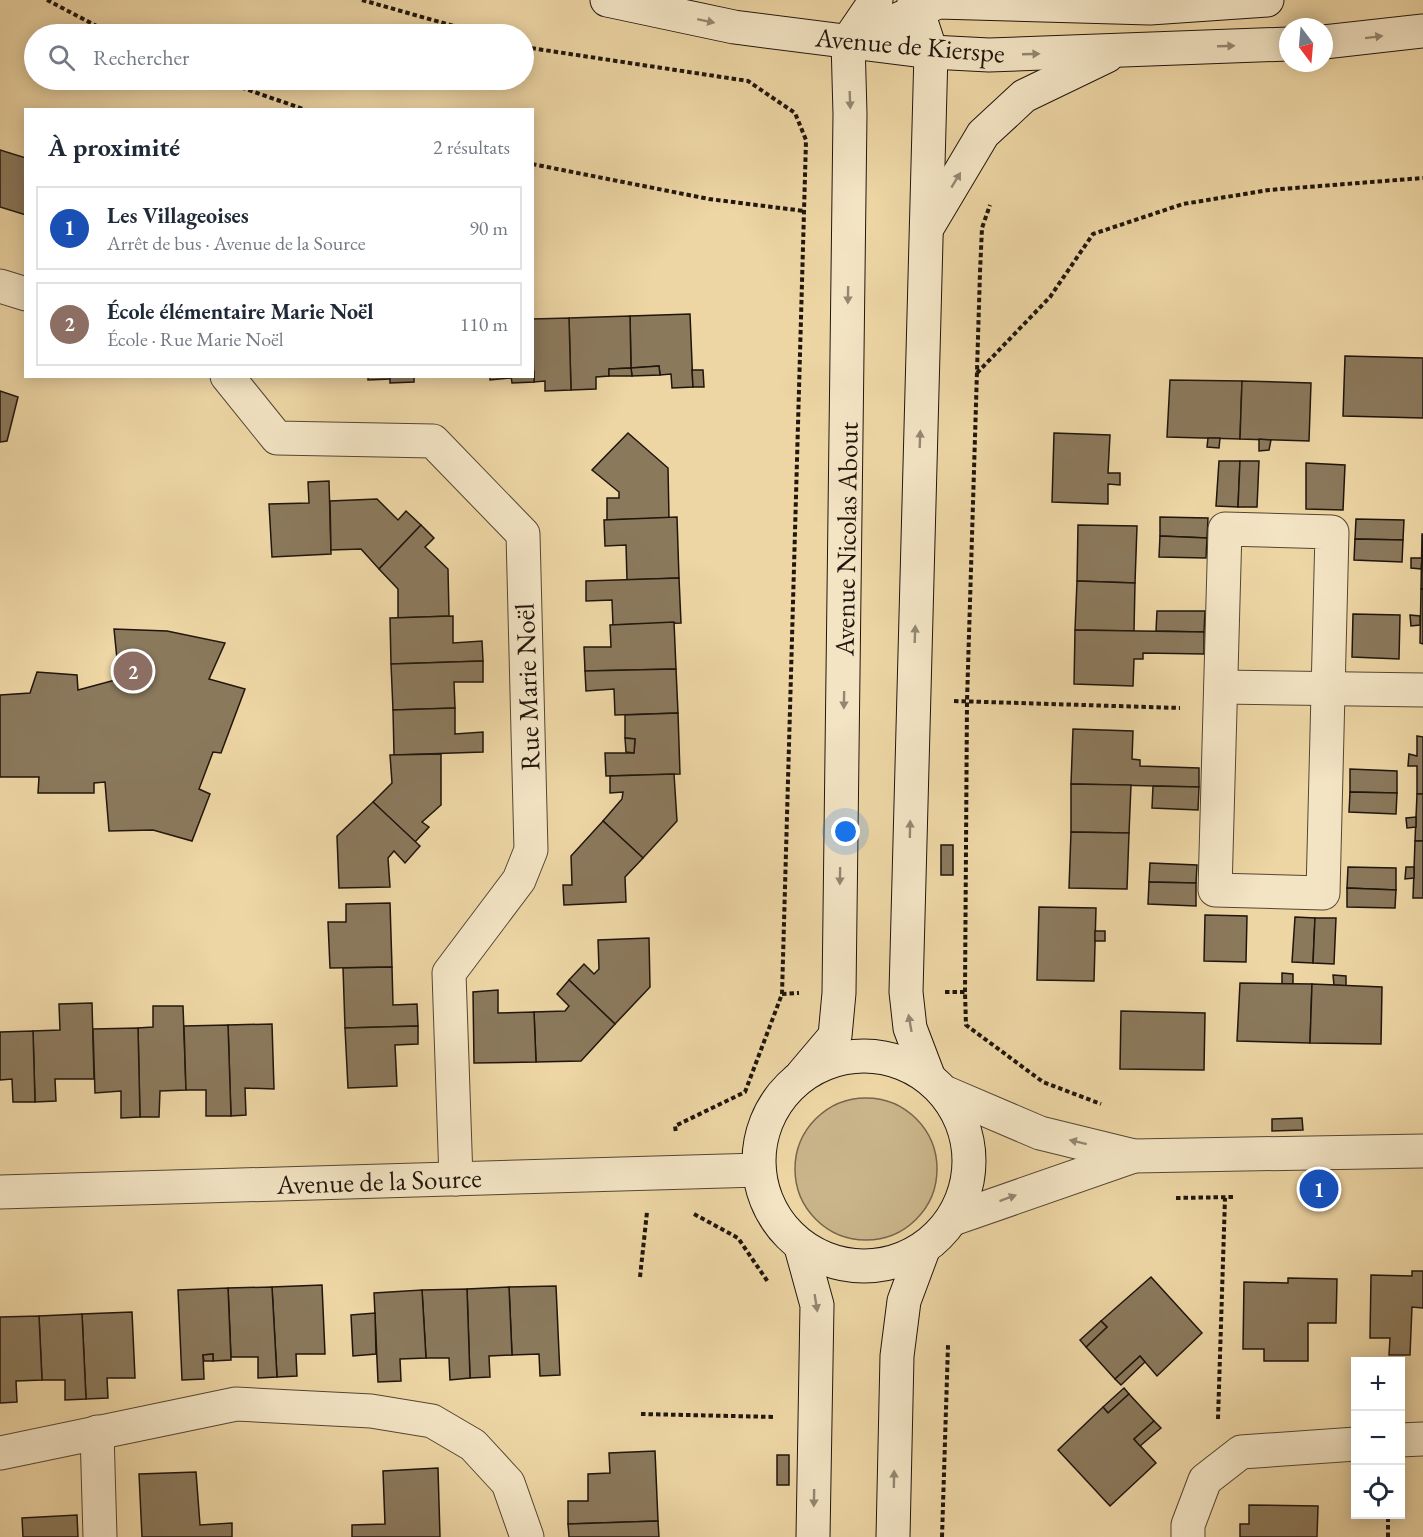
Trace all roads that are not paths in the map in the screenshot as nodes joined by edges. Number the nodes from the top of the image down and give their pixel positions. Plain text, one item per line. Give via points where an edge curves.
1 (607, 0) edge
2 (876, 0) edge
3 (1267, 0) edge
4 (916, 5) edge
5 (1423, 31) edge
6 (848, 41) junction
7 (1333, 41) edge
8 (1279, 44) edge
9 (1119, 50) junction
10 (931, 52) junction
11 (926, 230) junction
12 (0, 286) edge
13 (24, 293) edge
14 (229, 378) edge
15 (1329, 688) junction
16 (1423, 690) edge
17 (1220, 698) junction
18 (802, 1075) junction
19 (937, 1085) junction
20 (1423, 1151) edge
21 (1134, 1156) junction
22 (759, 1170) junction
23 (456, 1179) junction
24 (0, 1192) edge
25 (953, 1219) junction
26 (801, 1247) junction
27 (923, 1250) junction
28 (97, 1432) junction
29 (1423, 1439) edge
30 (1405, 1440) edge
31 (1351, 1444) edge
32 (0, 1453) edge
33 (100, 1537) edge
34 (527, 1537) edge
35 (813, 1537) edge
36 (893, 1537) edge
37 (1188, 1537) edge

1 -> 6 main road, Avenue de Kierspe via 735,27
2 - 6 main road
3 - 4 main road via 1150,8 938,2
4 - 6 main road
4 - 10 main road, Avenue Nicolas About
7 -> 5 main road
6 - 10 main road, Avenue de Kierspe
6 -> 18 main road, Avenue Nicolas About via 839,993 835,1036
9 -> 8 main road, Avenue de Kierspe
10 -> 9 main road, Avenue de Kierspe via 989,55
11 -> 9 main road via 991,126 1024,96
10 - 11 main road, Avenue Nicolas About
19 -> 11 main road, Avenue Nicolas About via 910,1028 906,992
12 - 13 main road
14 - 23 main road, Rue Marie Noël via 277,438 433,441 523,534 531,850 519,880 449,973
15 - 16 main road
15 - 17 main road
15 - 17 main road via 1332,532 1224,529
15 - 17 main road via 1323,893 1215,890
18 - 19 main road, Avenue Nicolas About via 833,1060 866,1056 899,1061
18 - 22 main road, Avenue Nicolas About via 773,1107 760,1139
21 -> 19 main road via 1040,1133
19 - 25 main road, Avenue Nicolas About via 962,1121 969,1154 966,1188
20 - 21 main road
25 -> 21 main road
22 - 23 main road, Avenue de la Source
22 - 26 main road, Avenue Nicolas About via 769,1208 783,1230
23 - 24 main road, Avenue de la Source
25 - 27 main road, Avenue Nicolas About
26 - 27 main road, Avenue Nicolas About via 830,1262 862,1267 893,1263
26 -> 35 main road, Avenue Nicolas About via 817,1305
36 -> 27 main road, Avenue Nicolas About via 897,1356 904,1301
28 - 32 main road
28 - 33 main road
28 - 34 main road via 236,1404 371,1411 432,1421 473,1445 508,1483
29 - 30 main road
31 - 37 main road via 1241,1452 1206,1480 1188,1525

